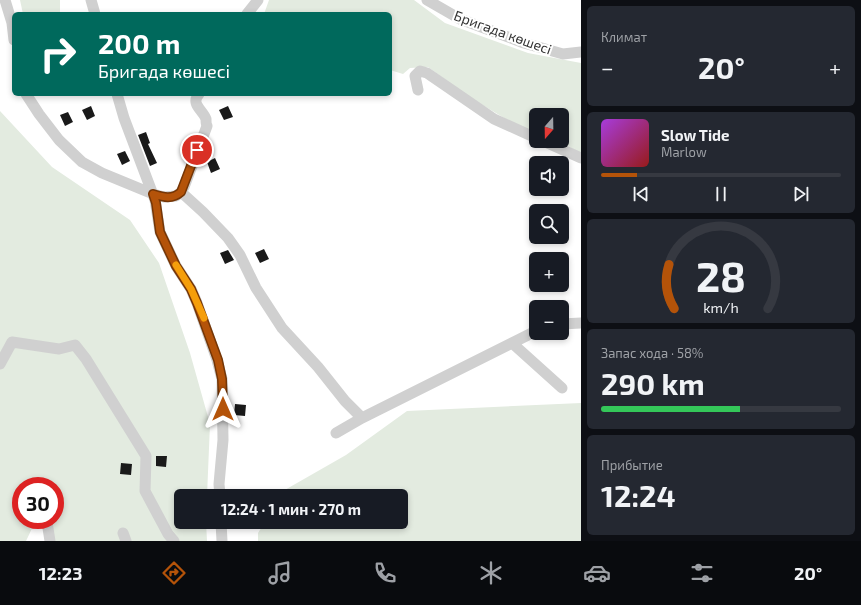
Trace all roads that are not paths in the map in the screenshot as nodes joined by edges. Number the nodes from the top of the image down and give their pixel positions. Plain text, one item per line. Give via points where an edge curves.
1 (5, 0) edge
2 (91, 0) edge
3 (258, 0) edge
4 (427, 0) edge
5 (94, 12) edge
6 (249, 12) edge
7 (12, 22) edge
8 (581, 52) edge
9 (418, 90) dead end
10 (27, 96) edge
11 (118, 96) edge
12 (197, 96) edge
13 (529, 135) edge
14 (559, 148) edge
15 (581, 158) edge
16 (181, 192) junction
17 (153, 194) junction
18 (581, 323) edge
19 (569, 324) edge
20 (529, 334) edge
21 (512, 343) junction
22 (0, 364) edge
23 (562, 388) dead end
24 (362, 418) junction
25 (336, 433) dead end
26 (219, 489) edge
27 (48, 529) edge
28 (221, 529) edge
29 (50, 541) edge
30 (174, 541) edge
31 (222, 541) edge

1 - 7 street
2 - 5 street
3 - 6 street
4 - 8 street, Бригада көшесі via 460,19 524,43 563,54
9 - 13 street via 415,76 420,71 427,73 494,119
10 - 17 street via 59,140 82,162
11 - 17 street
12 - 16 street via 196,104 206,119 206,126
14 - 15 street
16 - 17 street via 170,197
16 - 24 street via 228,238 282,328
17 - 26 street via 160,232 176,266 191,289 218,360 222,379 223,440
18 - 19 street
20 - 21 street
21 - 23 street
21 - 24 street
22 - 30 street via 12,342 59,349 75,345 146,456 145,491
24 - 25 street
27 - 29 street
28 - 31 street

